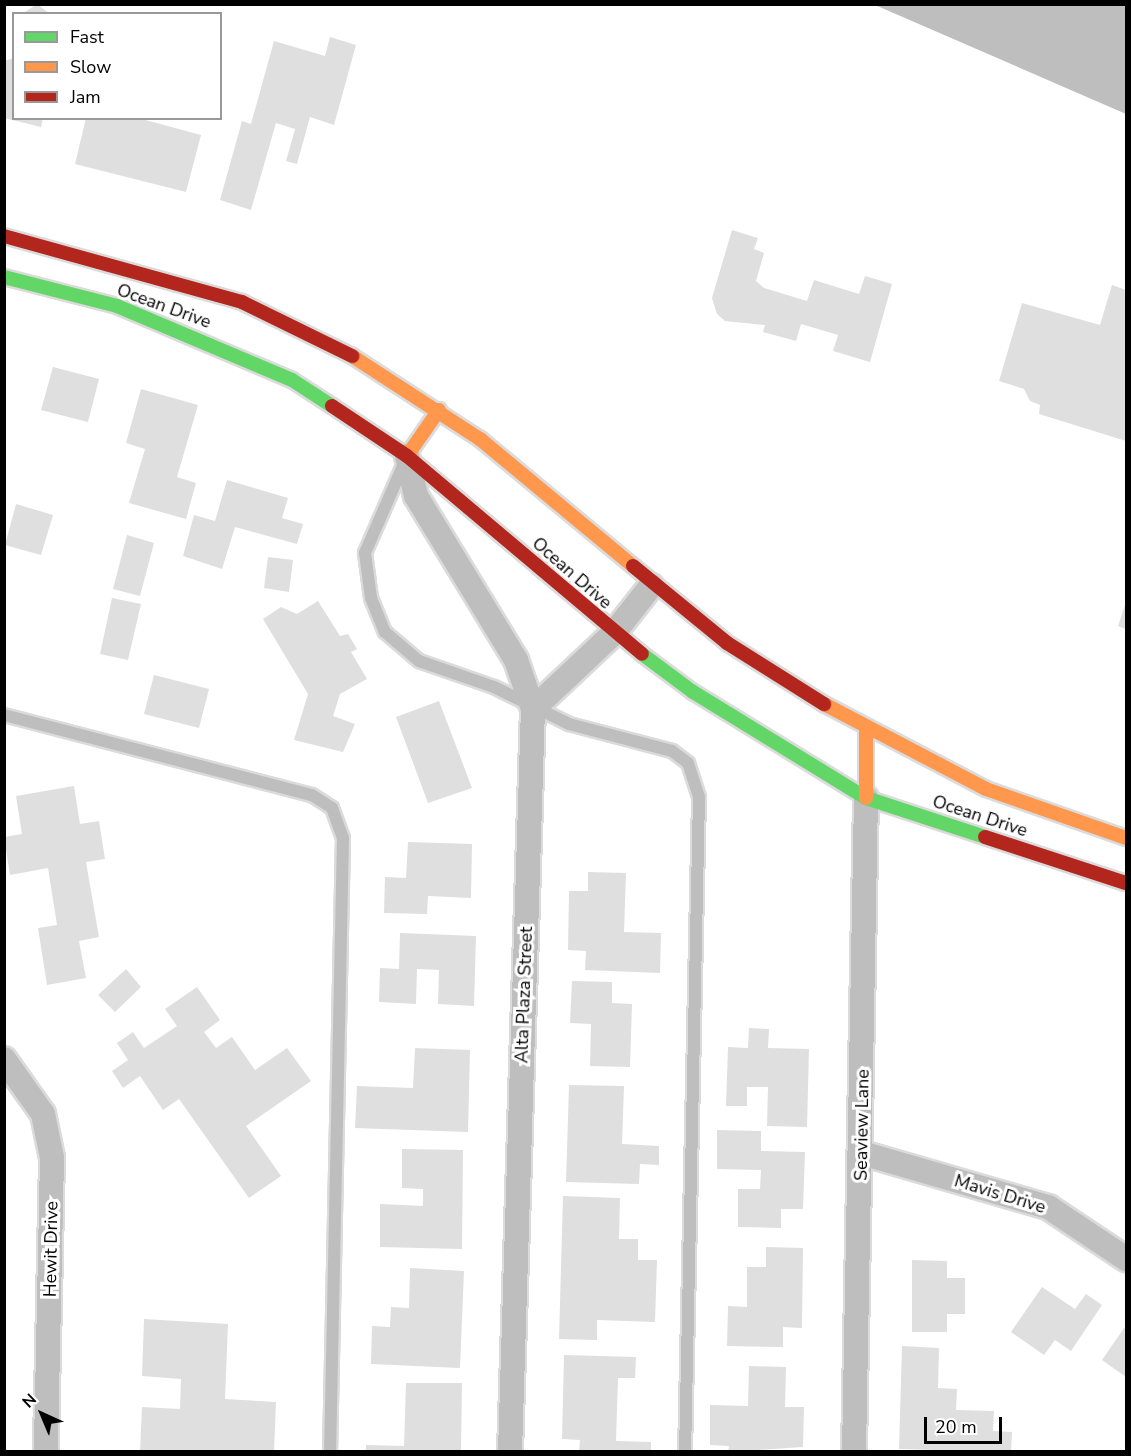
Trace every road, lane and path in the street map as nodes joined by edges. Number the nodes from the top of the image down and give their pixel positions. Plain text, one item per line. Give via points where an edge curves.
1 (4, 236) edge
2 (4, 277) edge
3 (439, 410) junction
4 (407, 456) junction
5 (651, 586) junction
6 (614, 633) junction
7 (533, 709) junction
8 (4, 715) edge
9 (866, 730) junction
10 (866, 798) junction
11 (1126, 838) edge
12 (1126, 883) edge
13 (4, 1059) edge
14 (862, 1153) junction
15 (1126, 1259) edge
16 (46, 1452) edge
17 (330, 1452) edge
18 (510, 1452) edge
19 (685, 1452) edge
20 (854, 1452) edge

1 - 3 main road, Ocean Drive via 242,302 356,358
2 - 4 main road, Ocean Drive via 117,306 215,344 292,380
3 - 4 main road
3 - 5 main road, Ocean Drive
4 - 6 main road, Ocean Drive
4 - 7 street via 416,496 516,660
4 - 7 lane via 365,553 371,598 385,632 419,661 494,687
5 - 6 street
5 - 9 main road, Ocean Drive via 727,644
6 - 7 street
6 - 10 main road, Ocean Drive via 784,752
7 - 18 street, Alta Plaza Street
7 - 19 lane via 672,751 688,763 699,797
8 - 17 lane via 312,795 332,808 343,838
9 - 10 main road
9 - 11 main road, Ocean Drive via 986,789
10 - 12 main road, Ocean Drive
10 - 14 street, Seaview Lane
13 - 16 street, Hewit Drive via 43,1114 52,1158
14 - 15 street, Mavis Drive via 1048,1207
14 - 20 street, Seaview Lane

